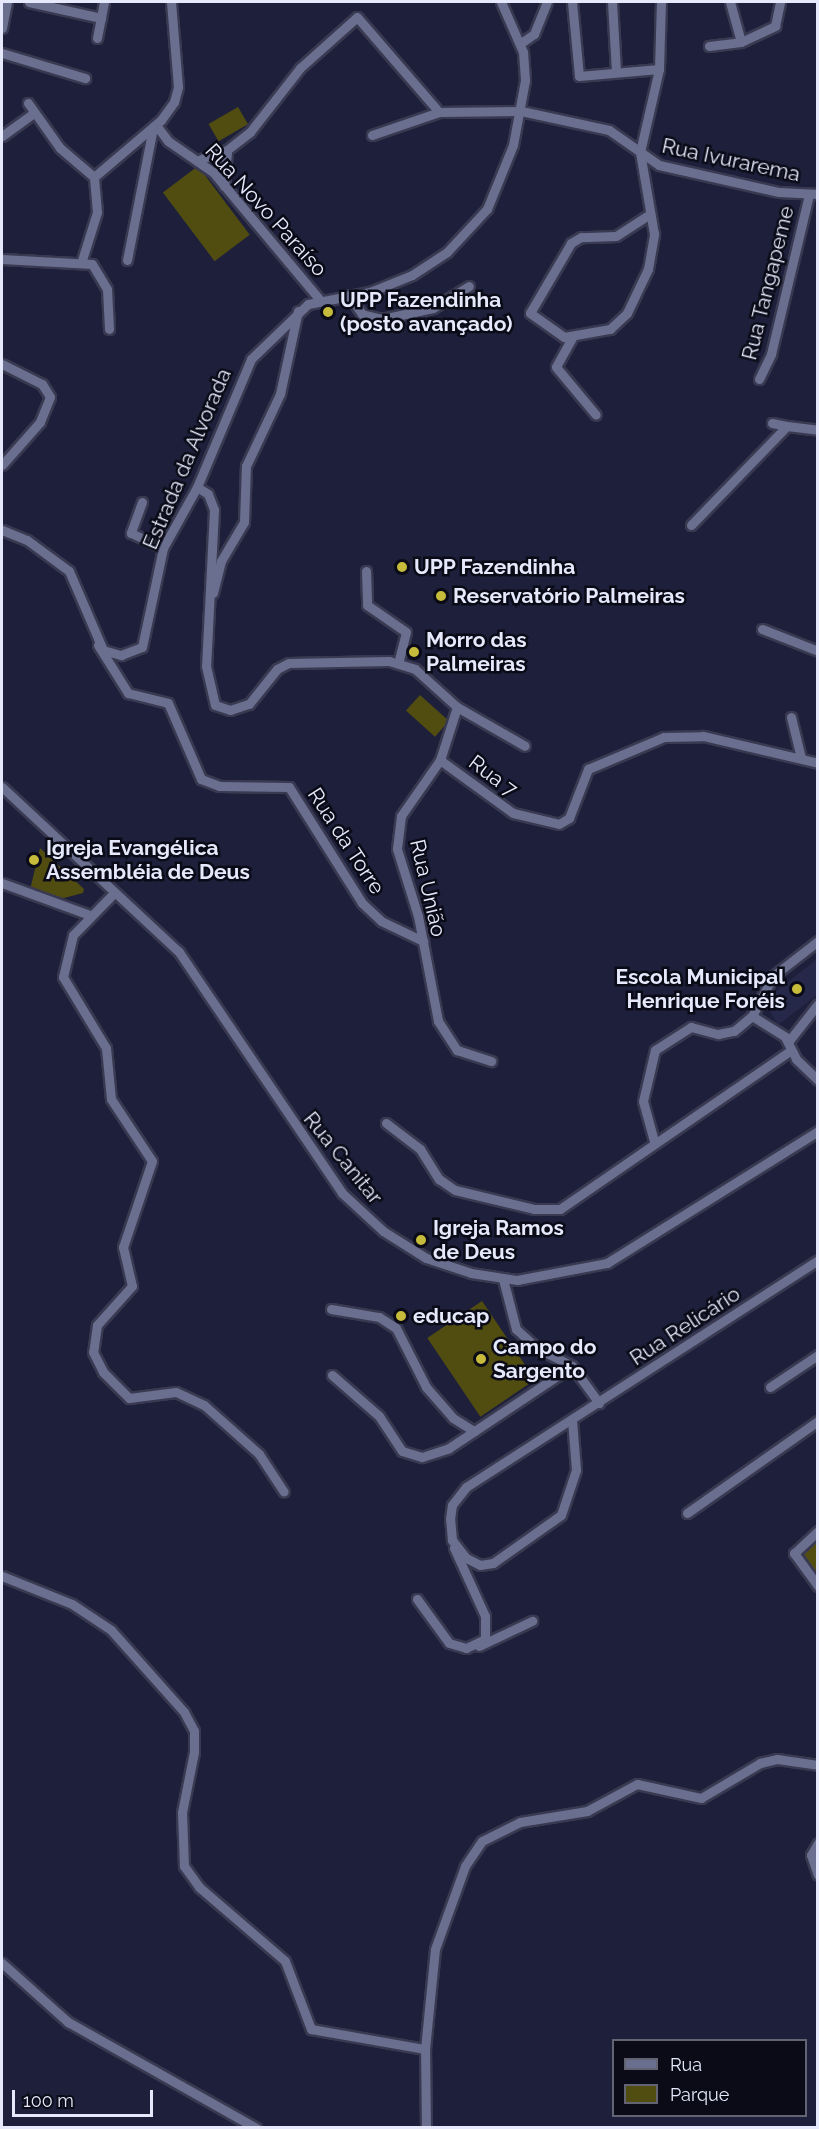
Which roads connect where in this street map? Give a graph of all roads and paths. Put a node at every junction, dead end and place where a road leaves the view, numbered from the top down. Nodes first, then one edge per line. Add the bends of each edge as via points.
1 (7, 2) edge
2 (33, 2) edge
3 (104, 2) edge
4 (171, 2) edge
5 (501, 2) edge
6 (547, 2) edge
7 (572, 2) edge
8 (612, 2) edge
9 (661, 2) edge
10 (730, 2) edge
11 (780, 2) edge
12 (101, 18) junction
13 (2, 28) edge
14 (97, 38) dead end
15 (741, 42) junction
16 (521, 43) junction
17 (709, 46) dead end
18 (2, 53) edge
19 (659, 69) junction
20 (616, 72) junction
21 (85, 78) dead end
22 (27, 103) dead end
23 (521, 111) junction
24 (439, 112) junction
25 (34, 113) junction
26 (154, 126) junction
27 (372, 135) dead end
28 (2, 136) edge
29 (227, 150) junction
30 (640, 152) junction
31 (201, 159) junction
32 (94, 177) junction
33 (224, 186) junction
34 (813, 194) edge
35 (650, 214) junction
36 (2, 259) edge
37 (82, 260) junction
38 (127, 260) dead end
39 (469, 286) dead end
40 (349, 295) junction
41 (320, 300) junction
42 (298, 311) junction
43 (109, 329) dead end
44 (573, 336) junction
45 (2, 364) edge
46 (759, 380) dead end
47 (597, 415) dead end
48 (772, 423) dead end
49 (787, 426) junction
50 (818, 430) edge
51 (2, 465) edge
52 (196, 487) junction
53 (142, 502) dead end
54 (691, 525) dead end
55 (2, 530) edge
56 (163, 548) junction
57 (366, 571) dead end
58 (207, 618) junction
59 (762, 629) dead end
60 (98, 644) junction
61 (818, 651) edge
62 (399, 661) junction
63 (458, 707) junction
64 (791, 717) dead end
65 (525, 746) dead end
66 (801, 758) junction
67 (440, 760) junction
68 (818, 763) edge
69 (2, 787) edge
70 (2, 883) edge
71 (113, 894) junction
72 (90, 915) junction
73 (423, 941) junction
74 (818, 941) edge
75 (818, 1004) edge
76 (752, 1016) junction
77 (790, 1046) junction
78 (491, 1060) dead end
79 (818, 1080) edge
80 (386, 1123) dead end
81 (818, 1131) edge
82 (654, 1141) junction
83 (818, 1260) edge
84 (503, 1279) junction
85 (332, 1309) dead end
86 (818, 1355) edge
87 (572, 1366) junction
88 (332, 1375) dead end
89 (770, 1387) dead end
90 (599, 1403) junction
91 (572, 1420) junction
92 (818, 1421) edge
93 (474, 1431) junction
94 (284, 1492) dead end
95 (687, 1513) dead end
96 (818, 1531) edge
97 (452, 1540) junction
98 (2, 1576) edge
99 (818, 1586) edge
100 (417, 1599) dead end
101 (532, 1621) dead end
102 (476, 1646) junction
103 (818, 1765) edge
104 (818, 1843) edge
105 (818, 1875) edge
106 (2, 1963) edge
107 (425, 2049) junction
108 (256, 2127) edge
109 (426, 2127) edge

1 - 13 street
2 - 12 street
3 - 12 street
4 - 26 street via 178,87
5 - 16 street
6 - 16 street via 534,34
7 - 20 street via 579,76
8 - 20 street
9 - 19 street
10 - 15 street
11 - 15 street via 775,26
12 - 14 street
15 - 17 street
16 - 23 street
18 - 21 street
19 - 20 street
19 - 30 street
22 - 25 street
23 - 24 street, Rua Ivurarema
23 - 30 street, Rua Ivurarema via 592,124
23 - 40 street via 502,181 468,231 412,275
24 - 27 street, Rua Ivurarema
24 - 29 street via 357,17 326,41 250,132
25 - 28 street
25 - 32 street via 64,153
26 - 31 street, Rua Novo Paraíso via 168,141
26 - 32 street
26 - 38 street
29 - 31 street
29 - 33 street
30 - 34 street, Rua Ivurarema via 659,165
30 - 35 street
31 - 33 street, Rua Novo Paraíso
32 - 37 street via 97,212
33 - 41 street, Rua Novo Paraíso
34 - 46 street, Rua Tangapeme via 771,354
35 - 44 street via 652,258 627,313 616,326
35 - 44 street via 616,237 581,237 571,243 528,311 555,334
36 - 37 street
37 - 43 street via 103,278
39 - 40 street via 433,308 382,320 362,314
40 - 41 street
41 - 42 street
42 - 52 street, Estrada da Alvorada via 246,367
42 - 58 street via 280,394 246,466 244,522 221,561
44 - 47 street via 556,367
45 - 51 street via 42,384 50,397 40,422
48 - 49 street
49 - 50 street
49 - 54 street
52 - 56 street, Estrada da Alvorada
52 - 58 street via 208,494 214,510
53 - 56 street via 131,533
55 - 60 street via 27,540 69,572 83,594
56 - 60 street, Estrada da Alvorada via 144,644 121,655
57 - 62 street via 367,605 406,632
58 - 62 street via 208,689 212,702 224,710 254,701 273,673 289,663
59 - 61 street
60 - 73 street, Rua da Torre via 101,658 128,693 168,703 201,779 219,786 289,787 362,903 381,921
62 - 63 street
63 - 65 street
63 - 67 street, Rua União
64 - 66 street
66 - 67 street, Rua 7 via 689,735 651,741 594,765 580,782 569,818 559,825 513,813
66 - 68 street
67 - 73 street, Rua União via 407,804 397,833
69 - 71 street, Rua Canitar
70 - 72 street
71 - 72 street
71 - 84 street, Rua Canitar via 178,952 206,986 254,1070 357,1208 426,1258
72 - 94 street via 66,952 65,984 106,1048 111,1099 152,1161 123,1247 132,1286 97,1325 93,1352 103,1372 129,1398 176,1392 204,1405 259,1454
73 - 78 street, Rua União via 442,1029 457,1050
74 - 76 street via 765,984
75 - 77 street
76 - 77 street
76 - 82 street via 726,1034 682,1030 655,1050 643,1101
77 - 79 street
77 - 82 street
80 - 82 street via 426,1155 449,1188 546,1211 574,1201
81 - 84 street, Rua Canitar via 607,1263 556,1276
83 - 90 street, Rua Relicário
84 - 87 street via 516,1329 537,1348
85 - 93 street via 379,1317 396,1328 426,1388 453,1418
86 - 89 street
87 - 90 street
87 - 93 street
88 - 93 street via 378,1416 406,1454 434,1455
90 - 91 street, Rua Relicário
91 - 97 street, Rua Relicário via 458,1495 450,1511
91 - 97 street via 576,1470 563,1510 552,1526 487,1564 466,1558
92 - 95 street
96 - 99 street via 797,1545 796,1559
97 - 102 street via 485,1616 487,1634
98 - 107 street via 72,1605 111,1630 184,1712 194,1731 194,1752 182,1812 184,1866 200,1887 285,1961 311,2029
100 - 102 street via 448,1643
101 - 102 street
103 - 107 street via 777,1759 760,1762 700,1798 638,1784 587,1811 520,1822 482,1841 465,1866 435,1949
104 - 105 street via 811,1855
106 - 108 street via 68,2022
107 - 109 street

